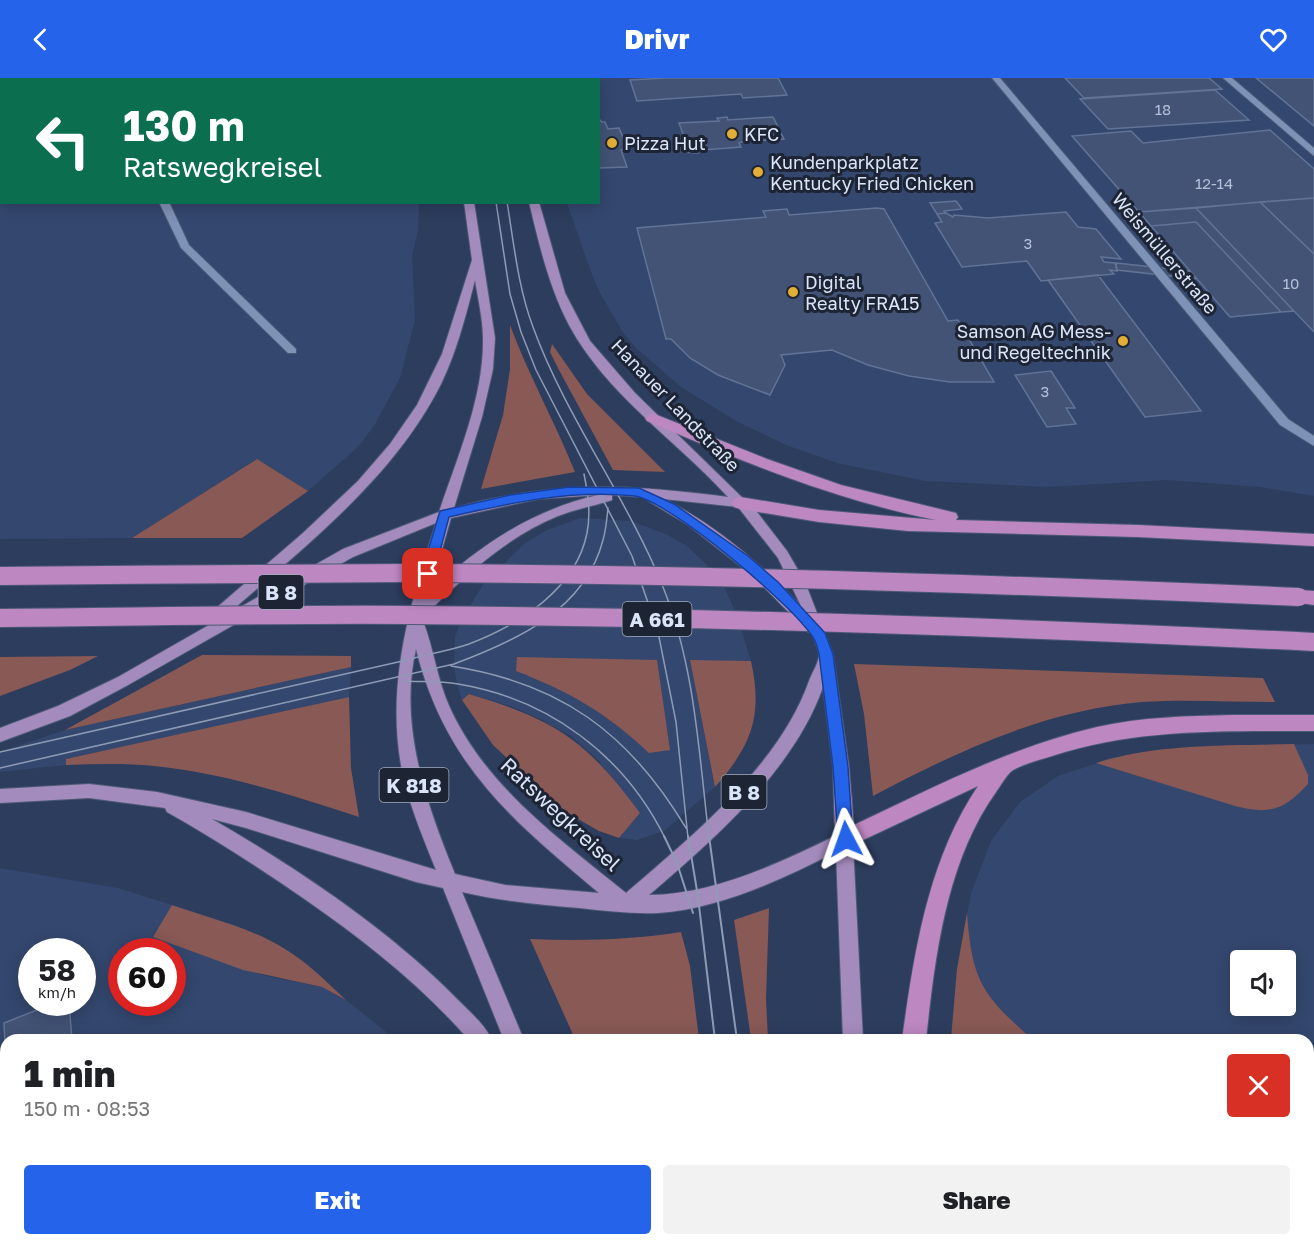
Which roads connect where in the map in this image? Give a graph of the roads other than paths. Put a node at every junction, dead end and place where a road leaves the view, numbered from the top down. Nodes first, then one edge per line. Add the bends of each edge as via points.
1 (996, 78) edge
2 (1227, 78) edge
3 (1314, 153) edge
4 (165, 204) edge
5 (469, 204) edge
6 (534, 204) edge
7 (476, 258) junction
8 (292, 351) dead end
9 (652, 418) junction
10 (1314, 442) edge
11 (639, 492) junction
12 (740, 503) junction
13 (444, 514) junction
14 (1138, 531) junction
15 (1314, 540) edge
16 (0, 576) edge
17 (1306, 598) edge
18 (418, 616) junction
19 (0, 618) edge
20 (821, 637) junction
21 (1314, 642) edge
22 (826, 654) junction
23 (123, 681) junction
24 (1314, 723) edge
25 (0, 735) edge
26 (1004, 765) junction
27 (0, 796) edge
28 (157, 799) junction
29 (846, 839) junction
30 (448, 881) junction
31 (626, 904) junction
32 (477, 1034) edge
33 (512, 1034) edge
34 (853, 1034) edge
35 (915, 1034) edge

1 - 10 street, Weismüllerstraße via 1284,422
2 - 3 street
4 - 8 street via 185,246
5 - 7 main road
6 - 9 main road, Hanauer Landstraße via 567,311 610,373
7 - 13 main road via 489,338 487,369 476,417
7 - 23 main road via 451,345 436,381 404,437 377,470 214,618
9 - 12 main road, Hanauer Landstraße
9 - 14 highway via 780,471 908,508 949,517
11 - 12 main road
11 - 13 main road via 569,491
11 - 18 main road via 567,507 532,522 464,567
11 - 20 main road via 669,507 744,560
12 - 14 highway via 886,523
12 - 20 main road via 790,567
13 - 18 main road, K 818
13 - 23 main road, B 8 via 348,553
14 - 15 highway
16 - 17 highway, A 661, bridge via 405,573 714,578 1136,589
18 - 30 main road, K 818 via 405,675 406,739 414,786
18 - 31 main road, Ratswegkreisel via 441,706 476,764 515,808
19 - 21 highway, A 661, bridge via 409,615 760,621
20 - 22 main road
22 - 29 main road
22 - 31 main road, B 8 via 810,700 789,738 694,843
23 - 25 main road, B 8 via 64,711
24 - 26 highway via 1235,723 1100,735
26 - 29 highway
26 - 35 highway via 979,800 958,843 937,907
27 - 28 main road, Ratswegkreisel via 90,791
28 - 30 main road, Ratswegkreisel via 246,820
28 - 32 main road via 260,858 380,941
29 - 31 main road, Ratswegkreisel via 772,875 711,894 660,904
29 - 34 main road
30 - 31 main road, Ratswegkreisel via 505,893
30 - 33 main road, K 818

